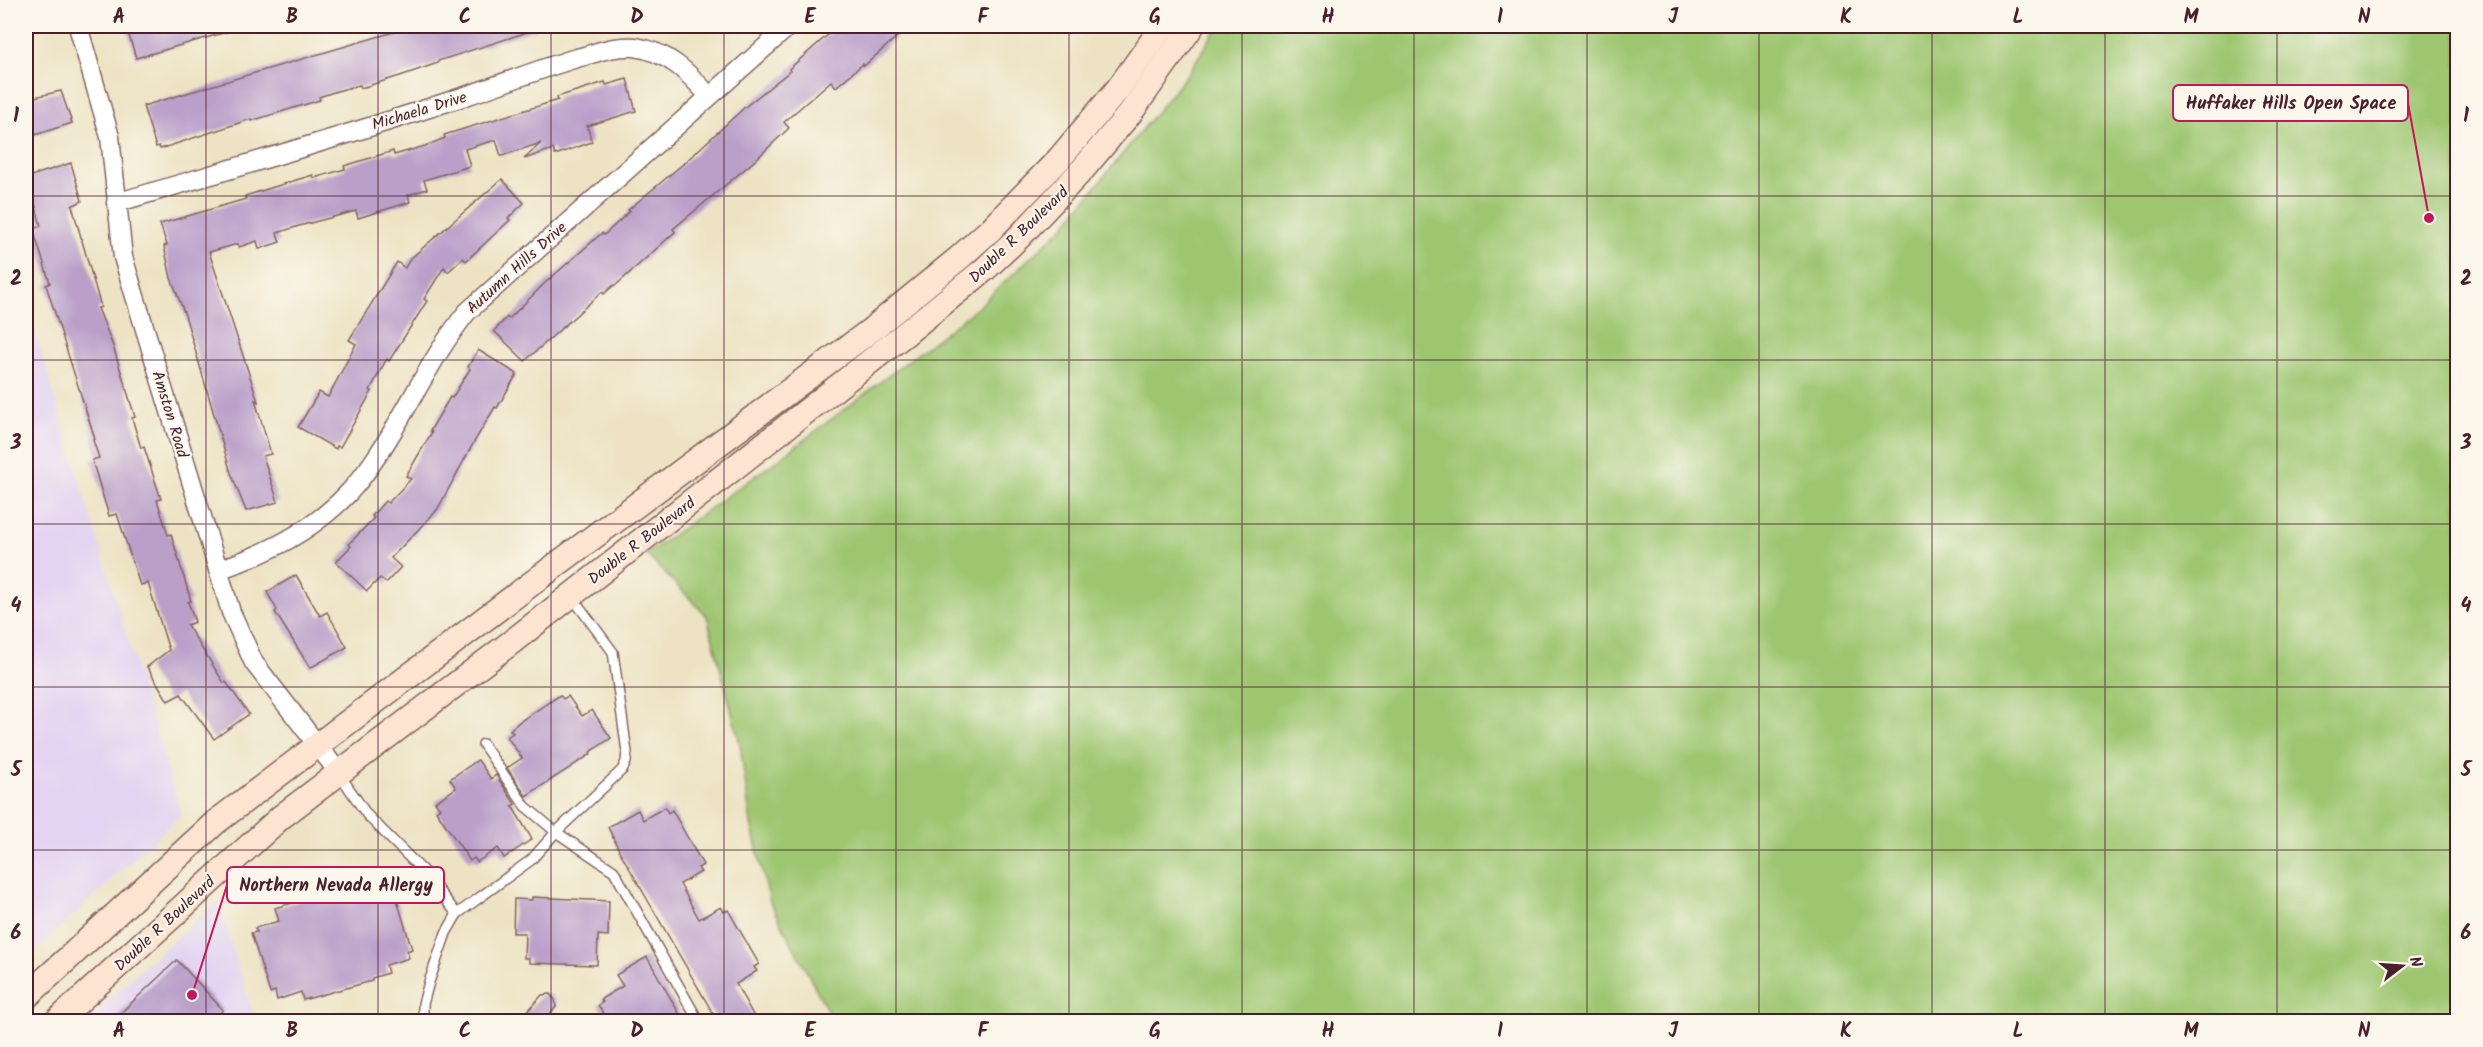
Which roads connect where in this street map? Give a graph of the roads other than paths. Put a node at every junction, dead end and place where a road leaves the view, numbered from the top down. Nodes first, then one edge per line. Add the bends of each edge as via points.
1 (78, 26) edge
2 (789, 26) edge
3 (1163, 26) edge
4 (1192, 26) edge
5 (709, 96) junction
6 (116, 203) junction
7 (218, 570) junction
8 (571, 596) junction
9 (483, 744) dead end
10 (317, 746) junction
11 (339, 773) junction
12 (556, 832) junction
13 (457, 914) junction
14 (26, 997) edge
15 (56, 1022) edge
16 (423, 1022) edge
17 (699, 1022) edge

1 - 6 street, Amston Road via 110,137
2 - 5 street, Autumn Hills Drive
3 - 10 main road, Double R Boulevard via 1072,144 959,258 814,373
4 - 8 main road, Double R Boulevard via 1106,142 985,269
5 - 6 street, Michaela Drive via 672,60 633,47 613,48
5 - 7 street, Autumn Hills Drive via 466,312 445,339 380,450 337,505 281,544
6 - 7 street, Amston Road via 123,257
7 - 10 street, Amston Road via 254,663
8 - 11 main road, Double R Boulevard
8 - 12 lane via 613,652 627,752 622,770
9 - 12 lane via 525,806
10 - 11 street, Amston Road
10 - 14 main road, Double R Boulevard via 216,822
11 - 13 lane via 372,822 423,871
11 - 15 main road, Double R Boulevard via 257,837
12 - 13 lane via 531,860
12 - 17 lane via 614,872
13 - 16 lane via 429,982

